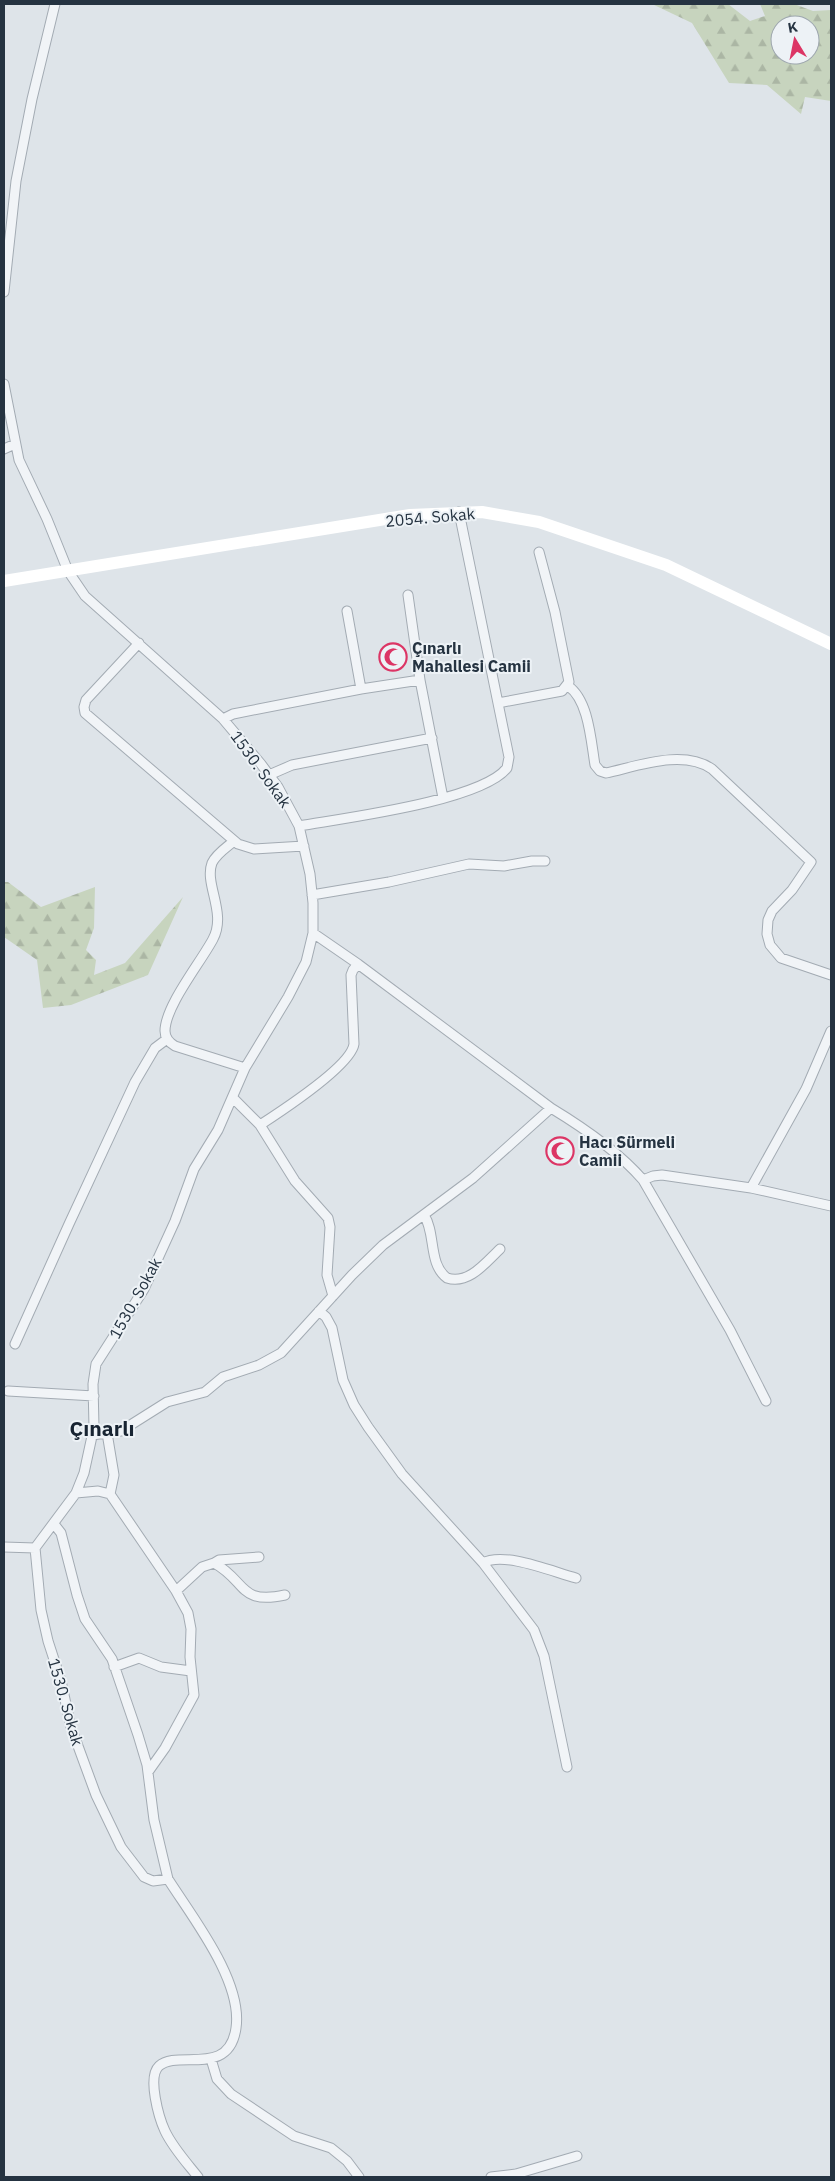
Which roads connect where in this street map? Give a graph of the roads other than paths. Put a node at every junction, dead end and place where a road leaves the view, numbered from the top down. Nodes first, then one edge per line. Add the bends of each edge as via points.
1 (55, 4) edge
2 (4, 292) edge
3 (4, 384) edge
4 (15, 444) junction
5 (4, 449) edge
6 (459, 512) junction
7 (539, 552) dead end
8 (68, 571) junction
9 (4, 582) edge
10 (408, 595) dead end
11 (347, 611) dead end
12 (139, 643) junction
13 (831, 644) edge
14 (420, 680) junction
15 (568, 686) junction
16 (361, 689) junction
17 (498, 703) junction
18 (223, 719) junction
19 (432, 738) junction
20 (269, 775) junction
21 (443, 798) junction
22 (299, 826) junction
23 (234, 841) junction
24 (304, 846) junction
25 (545, 861) dead end
26 (312, 895) junction
27 (312, 933) junction
28 (358, 964) junction
29 (831, 975) edge
30 (831, 1031) edge
31 (168, 1039) junction
32 (245, 1068) junction
33 (233, 1098) junction
34 (551, 1108) junction
35 (260, 1125) junction
36 (642, 1180) junction
37 (752, 1188) junction
38 (831, 1206) edge
39 (424, 1215) junction
40 (500, 1248) dead end
41 (333, 1296) junction
42 (319, 1311) junction
43 (16, 1344) dead end
44 (8, 1391) dead end
45 (94, 1396) junction
46 (766, 1401) dead end
47 (107, 1433) junction
48 (92, 1435) junction
49 (76, 1493) junction
50 (110, 1494) junction
51 (54, 1524) junction
52 (4, 1547) edge
53 (35, 1548) junction
54 (259, 1557) dead end
55 (214, 1563) junction
56 (483, 1563) junction
57 (576, 1578) dead end
58 (176, 1591) junction
59 (285, 1595) dead end
60 (114, 1667) junction
61 (191, 1671) junction
62 (567, 1768) dead end
63 (148, 1772) junction
64 (168, 1879) junction
65 (211, 2059) junction
66 (577, 2156) dead end
67 (198, 2177) edge
68 (359, 2177) edge
69 (491, 2177) edge

1 - 2 street via 16,181
3 - 4 street, 1530. Sokak
4 - 5 street
4 - 8 street, 1530. Sokak
6 - 8 main road, 2054. Sokak via 410,516
6 - 13 main road, 2054. Sokak via 482,512 539,522 666,565
6 - 17 street
7 - 15 street via 570,679
8 - 9 main road, 2054. Sokak
8 - 12 street, 1530. Sokak via 85,596
10 - 14 street
11 - 16 street
12 - 18 street, 1530. Sokak
12 - 23 street via 86,700 85,713
14 - 16 street
14 - 19 street
15 - 17 street via 558,692
15 - 29 street via 583,704 595,765 600,771 606,773 680,758 700,762 712,769 811,862 772,911 767,934 770,945 781,958
16 - 18 street via 233,714
17 - 21 street via 509,757 507,768 476,789
18 - 20 street, 1530. Sokak
19 - 20 street via 292,765
19 - 21 street
20 - 22 street, 1530. Sokak
21 - 22 street
22 - 24 street, 1530. Sokak
23 - 24 street via 254,850
23 - 31 street via 212,862 218,917 216,931 168,1018 165,1031
24 - 26 street, 1530. Sokak
25 - 26 street via 504,866 469,864
26 - 27 street, 1530. Sokak
27 - 28 street
27 - 32 street, 1530. Sokak via 306,962
28 - 34 street
28 - 35 street via 352,975 353,1051 304,1095
30 - 37 street via 806,1089
31 - 32 street via 175,1046
31 - 43 street via 155,1048 136,1082
32 - 33 street, 1530. Sokak
33 - 35 street
33 - 45 street, 1530. Sokak via 194,1169 175,1221 144,1288 96,1364
34 - 36 street via 611,1150
34 - 39 street via 473,1178
35 - 41 street via 295,1181 328,1218 327,1275
36 - 37 street via 662,1175
36 - 46 street via 730,1330
37 - 38 street
39 - 40 street via 431,1229 437,1266 447,1278 464,1278
39 - 41 street via 383,1245
41 - 42 street
42 - 47 street via 281,1353 259,1365 223,1377 205,1392 167,1402 121,1431
42 - 56 street via 332,1328 343,1380 368,1427 402,1474
44 - 45 street
45 - 48 street, 1530. Sokak
47 - 48 street
47 - 50 street via 114,1474
48 - 49 street, 1530. Sokak
49 - 50 street via 98,1491
49 - 51 street, 1530. Sokak
50 - 58 street
51 - 53 street, 1530. Sokak
51 - 60 street via 61,1533 86,1619 106,1648
52 - 53 street
53 - 64 street, 1530. Sokak via 41,1610 48,1641 61,1680 71,1728 96,1795 121,1847 144,1877 153,1881
54 - 55 street
55 - 58 street via 202,1567
55 - 59 street via 258,1598
56 - 57 street via 498,1559 523,1563
56 - 62 street via 538,1638
58 - 61 street via 188,1613
60 - 61 street via 139,1658 161,1667
60 - 63 street
61 - 63 street via 194,1695
63 - 64 street via 154,1820
64 - 65 street via 222,1964 236,2008 233,2040 227,2049
65 - 67 street via 167,2062 160,2065 154,2078 164,2130
65 - 68 street via 217,2079 231,2094 294,2136 332,2148
66 - 69 street via 516,2174

